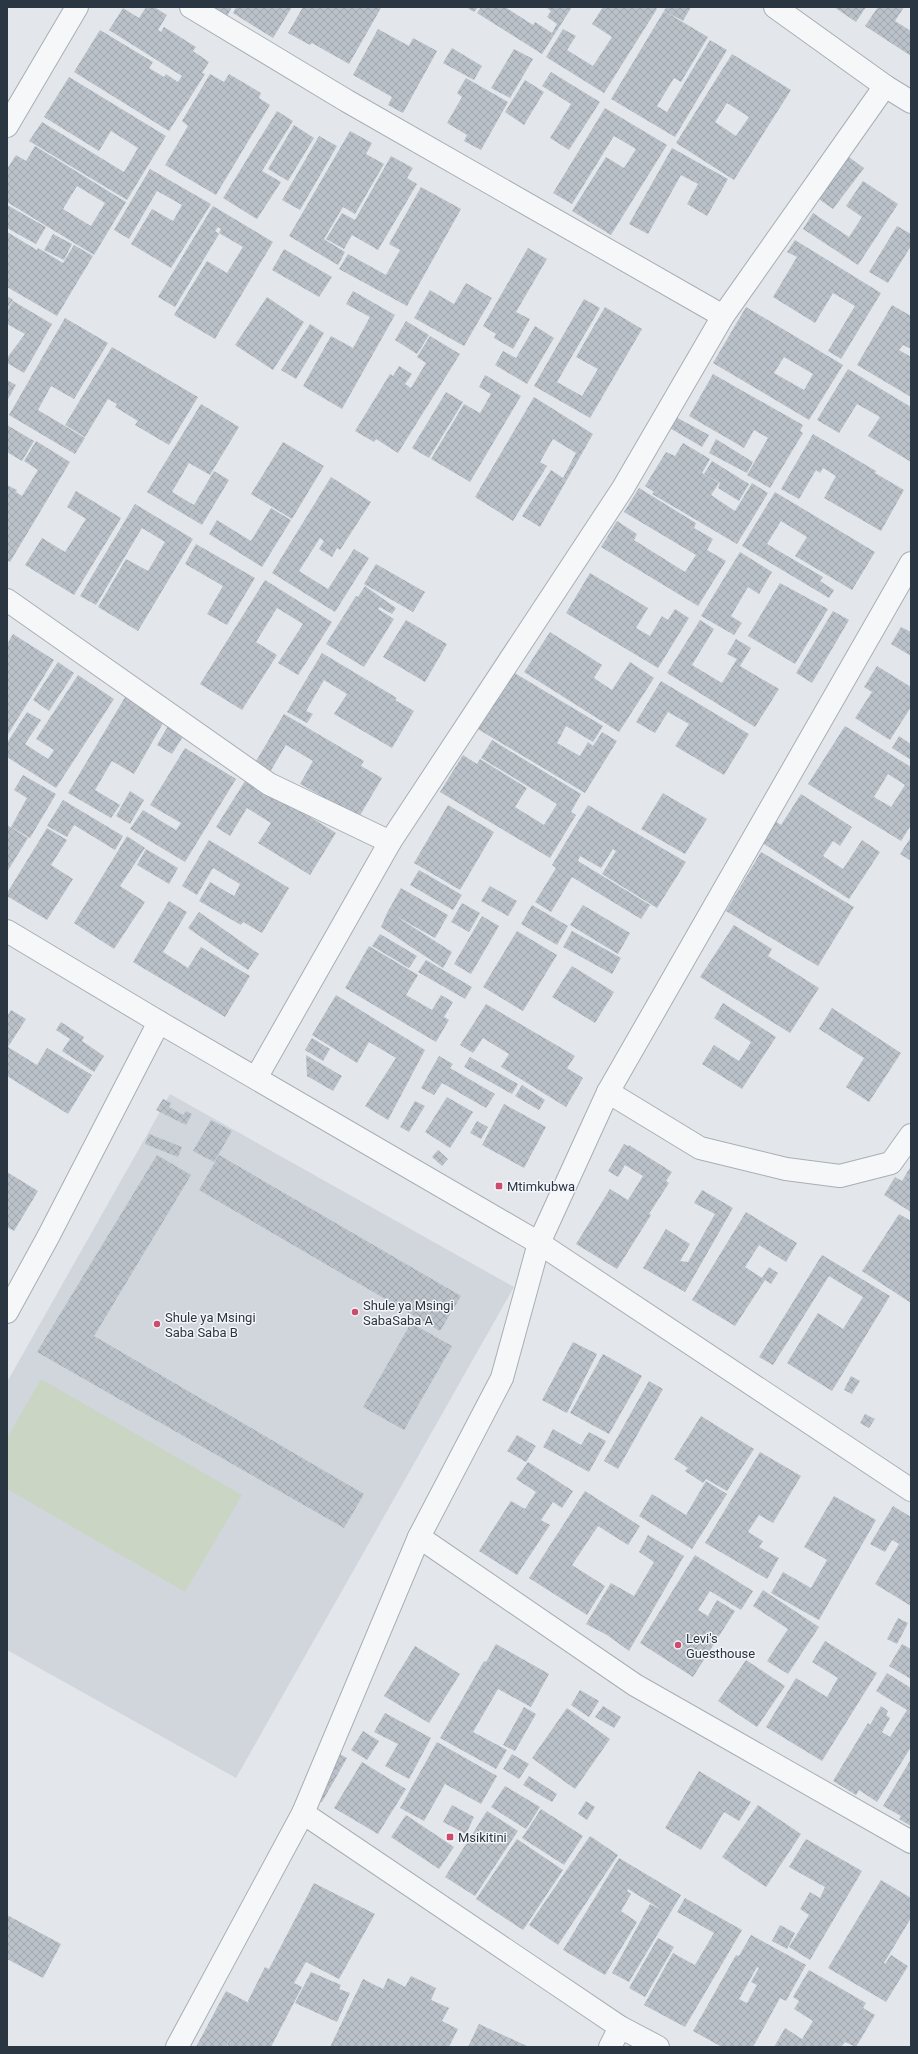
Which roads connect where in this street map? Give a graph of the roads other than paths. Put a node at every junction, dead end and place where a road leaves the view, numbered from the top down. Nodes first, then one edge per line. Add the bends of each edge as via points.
1 (77, 7) edge
2 (192, 7) edge
3 (775, 7) edge
4 (885, 86) junction
5 (911, 102) edge
6 (7, 126) edge
7 (723, 316) junction
8 (911, 563) edge
9 (7, 600) edge
10 (390, 842) junction
11 (7, 931) edge
12 (159, 1022) junction
13 (256, 1078) junction
14 (608, 1092) junction
15 (911, 1135) edge
16 (538, 1243) junction
17 (7, 1312) edge
18 (911, 1490) edge
19 (419, 1537) junction
20 (303, 1813) junction
21 (911, 1842) edge
22 (620, 2027) junction
23 (177, 2047) edge
24 (610, 2047) edge
25 (658, 2047) edge

1 - 6 street
2 - 7 street via 347,101
3 - 4 street
4 - 5 street
4 - 7 street
7 - 10 street via 623,488
8 - 14 street
9 - 10 street via 269,784
10 - 13 street
11 - 12 street
12 - 13 street
12 - 17 street
13 - 16 street
14 - 15 street via 700,1148 786,1169 840,1176 891,1164
14 - 16 street
16 - 18 street
16 - 19 street via 502,1378
19 - 20 street
19 - 21 street via 635,1685
20 - 22 street
20 - 23 street
22 - 24 street
22 - 25 street

